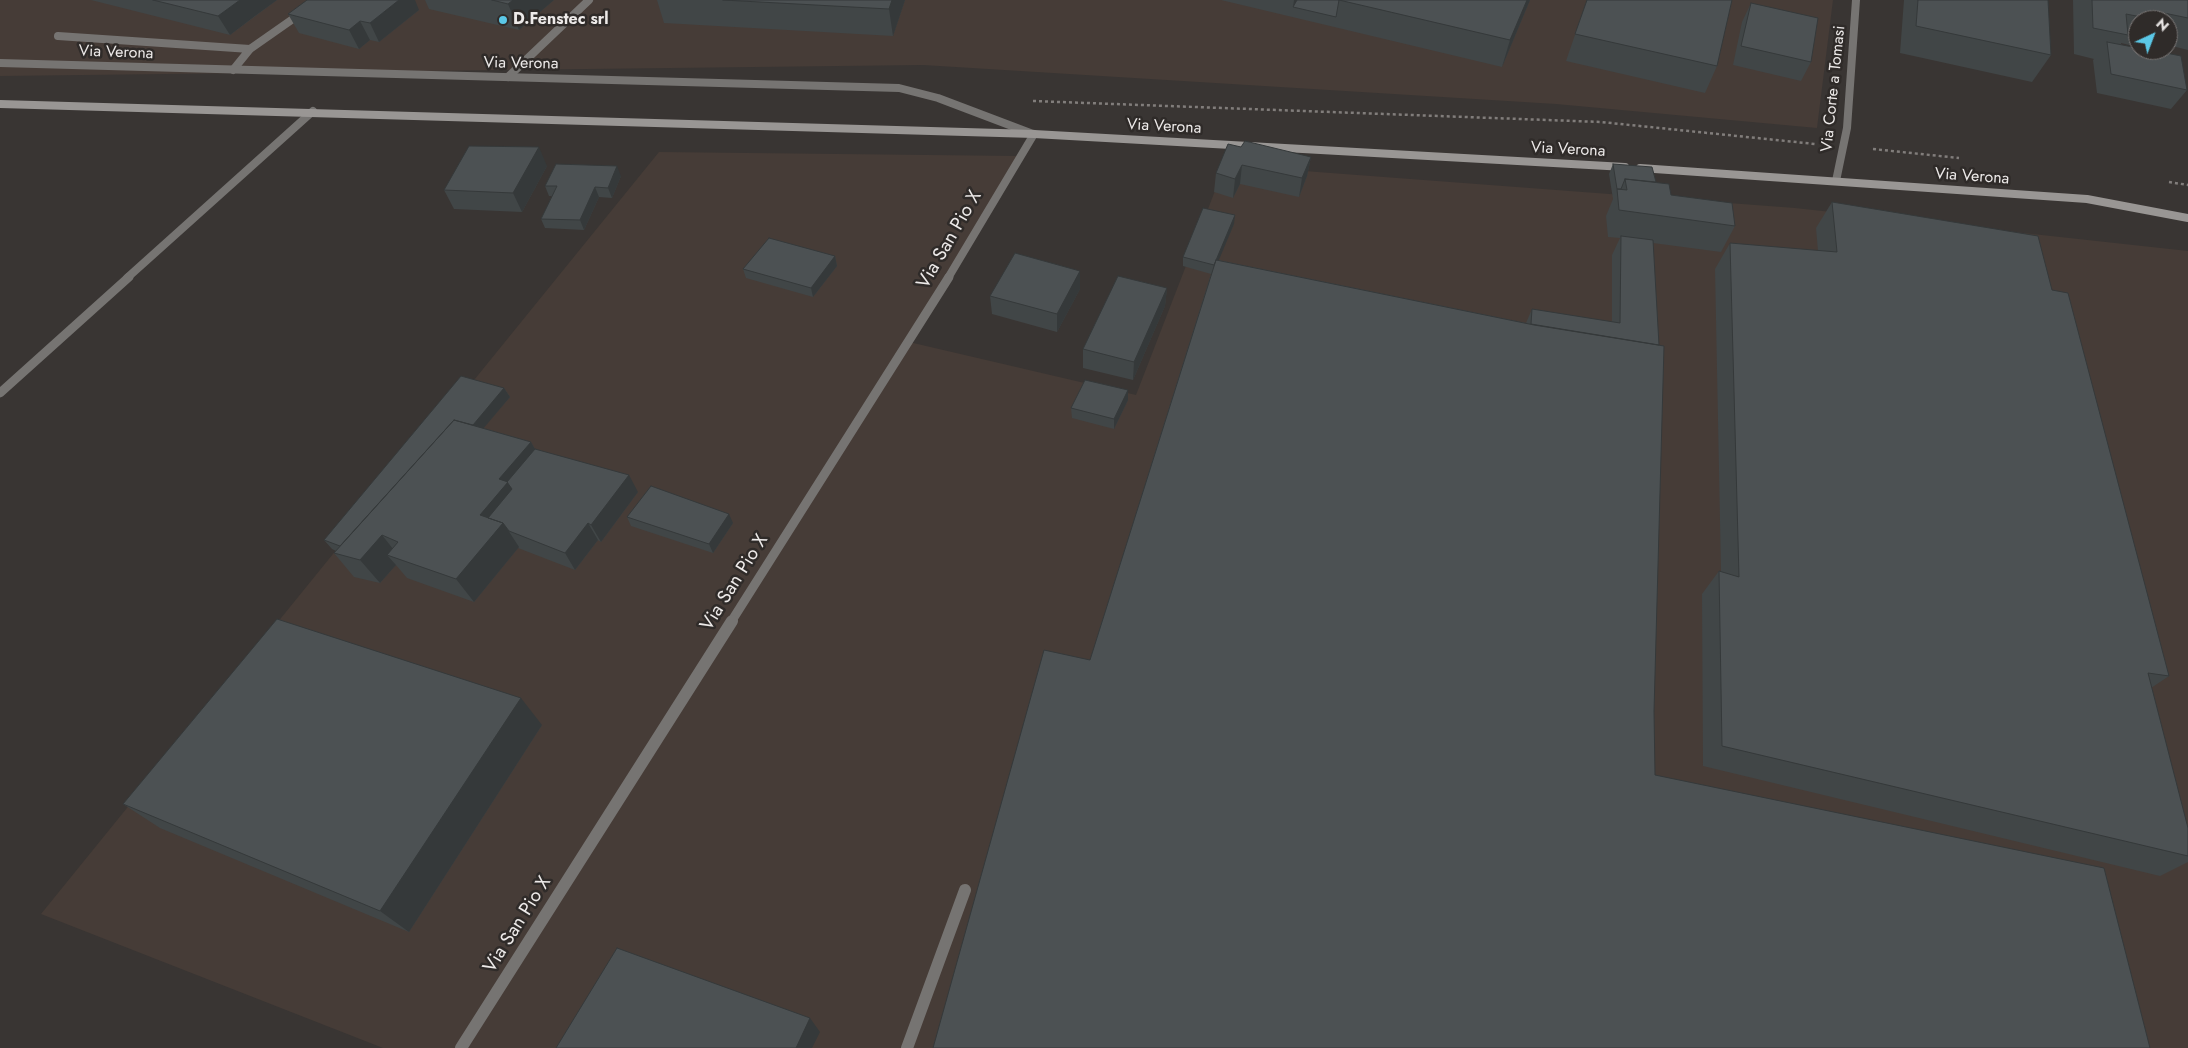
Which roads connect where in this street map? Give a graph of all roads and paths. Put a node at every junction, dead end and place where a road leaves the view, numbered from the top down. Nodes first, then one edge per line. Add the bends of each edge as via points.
1 (320, 0) edge
2 (589, 0) edge
3 (1856, 0) edge
4 (58, 36) dead end
5 (250, 49) junction
6 (0, 63) edge
7 (233, 70) junction
8 (508, 77) junction
9 (1032, 101) dead end
10 (0, 104) edge
11 (313, 111) junction
12 (1034, 134) junction
13 (1843, 146) junction
14 (1968, 159) dead end
15 (2160, 180) dead end
16 (1836, 181) junction
17 (2188, 185) edge
18 (2188, 218) edge
19 (0, 393) edge
20 (965, 890) dead end
21 (461, 1048) edge
22 (907, 1048) edge

1 - 5 street
2 - 8 street
3 - 13 street, Via Corte a Tomasi
4 - 5 street
5 - 7 street
6 - 7 street, Via Verona
7 - 8 street, Via Verona
8 - 12 street, Via Verona via 899,88 938,98
9 - 13 path via 1601,122
10 - 11 main road, Via Verona
11 - 12 main road, Via Verona
11 - 19 street
12 - 16 main road, Via Verona
12 - 21 street, Via San Pio X via 928,312
13 - 14 path
13 - 16 street, Via Corte a Tomasi
15 - 17 path
16 - 18 main road, Via Verona via 2087,199
20 - 22 street

